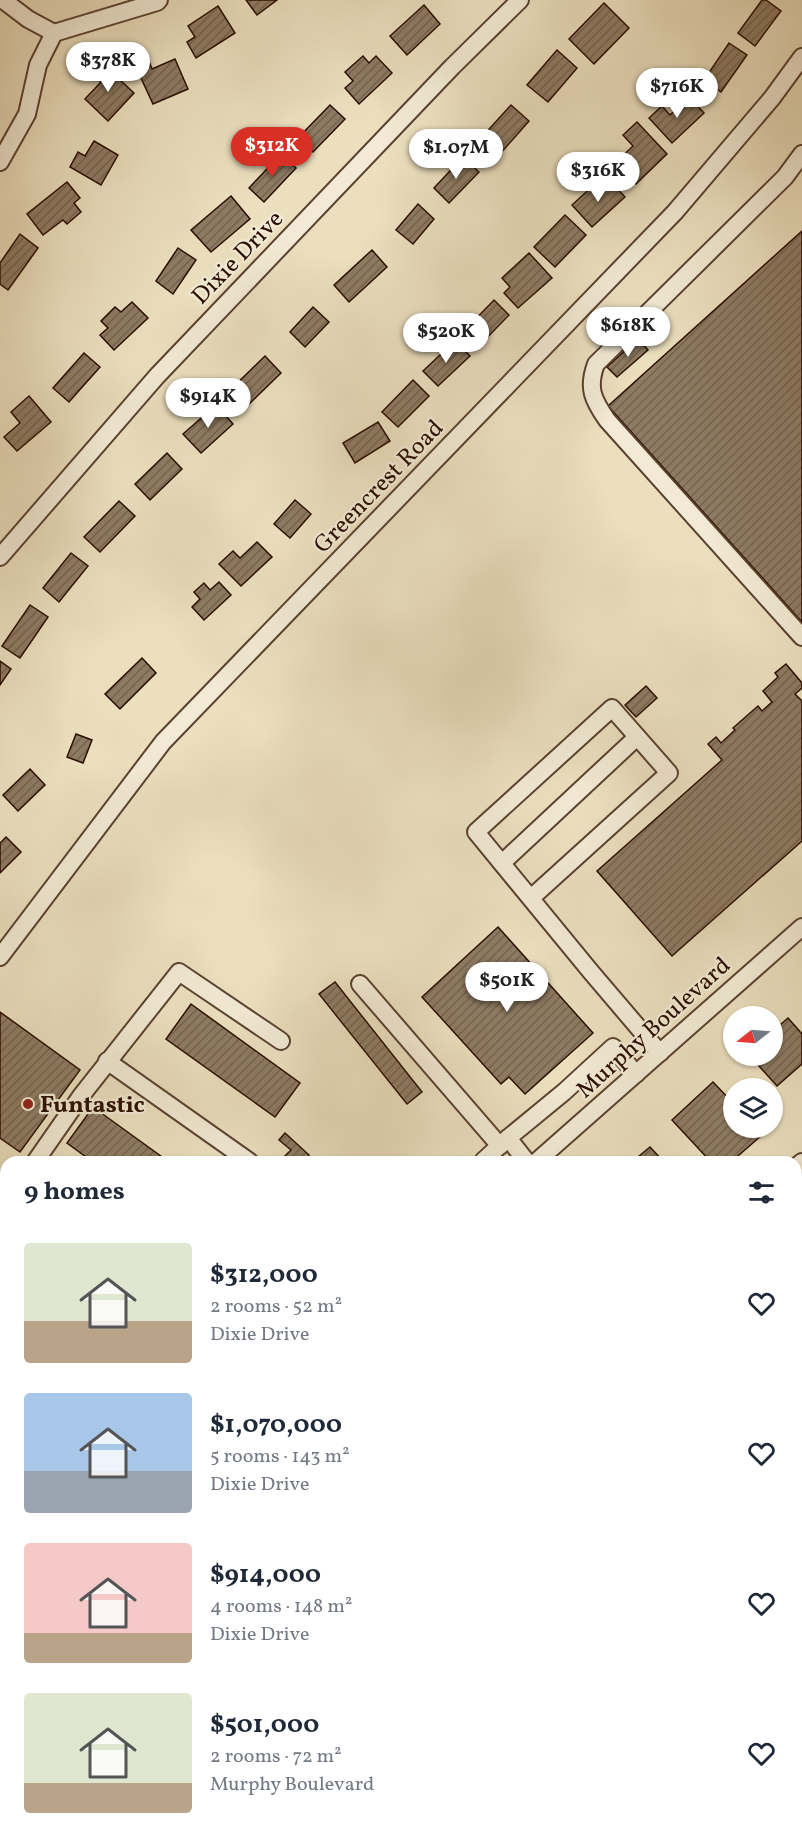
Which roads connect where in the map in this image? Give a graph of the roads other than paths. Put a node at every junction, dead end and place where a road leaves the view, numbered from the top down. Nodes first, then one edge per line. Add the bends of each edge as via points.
1 (3, 0) edge
2 (159, 0) edge
3 (520, 0) edge
4 (54, 33) junction
5 (802, 57) edge
6 (802, 154) edge
7 (0, 162) edge
8 (0, 557) edge
9 (802, 638) edge
10 (637, 737) junction
11 (502, 863) junction
12 (531, 898) junction
13 (802, 927) edge
14 (0, 957) edge
15 (360, 984) dead end
16 (281, 1041) dead end
17 (660, 1053) junction
18 (107, 1061) junction
19 (636, 1074) junction
20 (504, 1142) junction
21 (39, 1156) edge
22 (242, 1156) edge
23 (489, 1156) edge
24 (520, 1156) edge
25 (543, 1156) edge

1 - 4 street
2 - 4 street
3 - 8 street, Dixie Drive via 157,376
4 - 7 street via 38,65 27,114
5 - 14 street, Greencrest Road via 675,212 163,742
6 - 9 street via 785,177 596,364 591,389 607,420
10 - 11 street
10 - 11 street via 612,708 476,832
10 - 12 street via 669,773
11 - 12 street
12 - 17 street
13 - 17 street, Murphy Boulevard
15 - 20 street
16 - 18 street via 179,972
17 - 19 street, Murphy Boulevard
18 - 21 street
18 - 22 street
19 - 20 street via 613,1047
19 - 25 street, Murphy Boulevard
20 - 23 street
20 - 24 street

